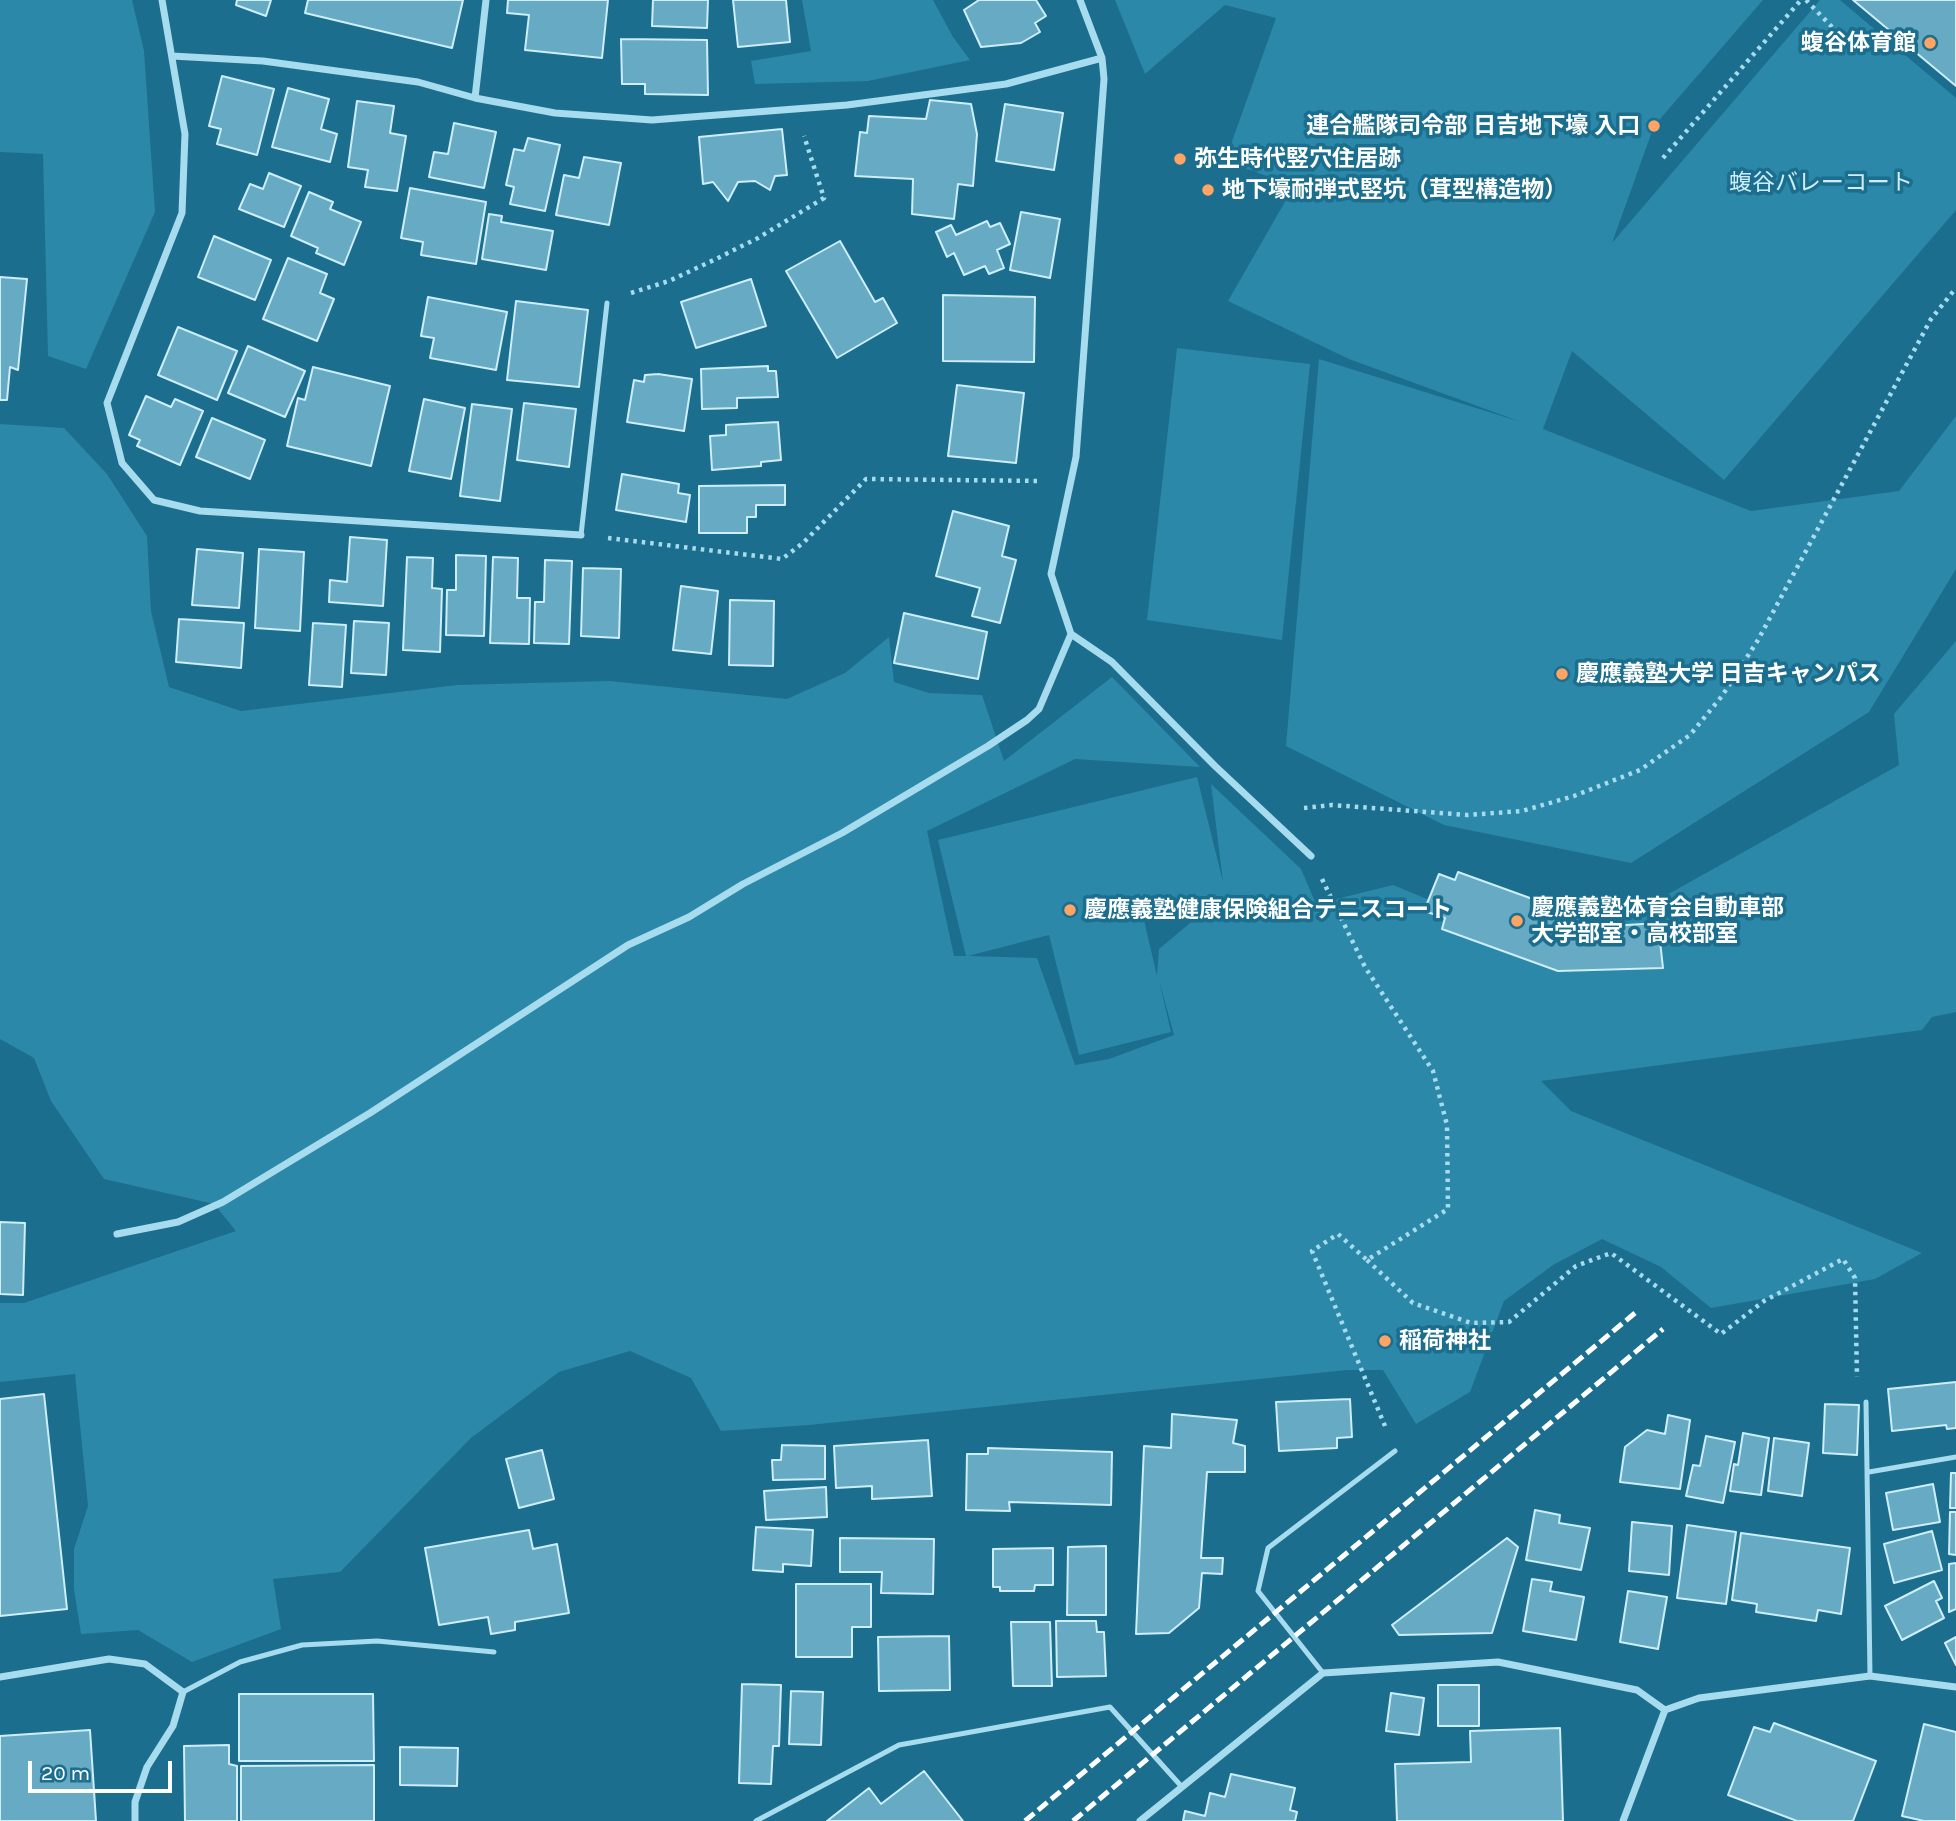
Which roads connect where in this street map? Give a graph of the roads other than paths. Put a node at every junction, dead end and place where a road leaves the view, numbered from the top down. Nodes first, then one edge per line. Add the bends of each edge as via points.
1 (162, 0) edge
2 (486, 0) edge
3 (1080, 0) edge
4 (172, 56) junction
5 (1102, 58) junction
6 (475, 98) junction
7 (607, 303) road end
8 (582, 535) joint
9 (1071, 634) junction
10 (1311, 856) road end
11 (117, 1234) dead end
12 (1866, 1402) road end
13 (1395, 1451) road end
14 (1956, 1457) edge
15 (1869, 1472) junction
16 (494, 1651) dead end
17 (1323, 1673) junction
18 (1870, 1676) junction
19 (0, 1677) edge
20 (1956, 1687) edge
21 (183, 1692) junction
22 (1665, 1710) junction
23 (1182, 1787) junction
24 (135, 1821) edge
25 (756, 1821) edge
26 (1140, 1821) edge
27 (1623, 1821) edge

1 - 4 street
2 - 6 street
3 - 5 street
4 - 6 street via 262,61 418,82
4 - 8 street via 185,134 182,214 107,403 122,463 154,500 200,511
5 - 6 street via 1006,84 652,120 555,113
5 - 9 street via 1088,314 1070,488 1051,574
7 - 8 lane
9 - 10 street via 1112,662
9 - 11 street via 1038,709 988,746 792,861 628,945 370,1113 223,1202 178,1222
12 - 15 lane
13 - 17 lane via 1268,1548 1258,1591
14 - 15 lane
15 - 18 lane
16 - 21 lane via 377,1641 302,1644 240,1662
17 - 22 street via 1498,1662 1637,1690
17 - 23 street
18 - 20 street
18 - 22 street via 1699,1698
19 - 21 street via 109,1659 145,1664
21 - 24 street via 173,1726 148,1767 135,1802
22 - 27 street
23 - 25 lane via 1110,1707 899,1745
23 - 26 street

